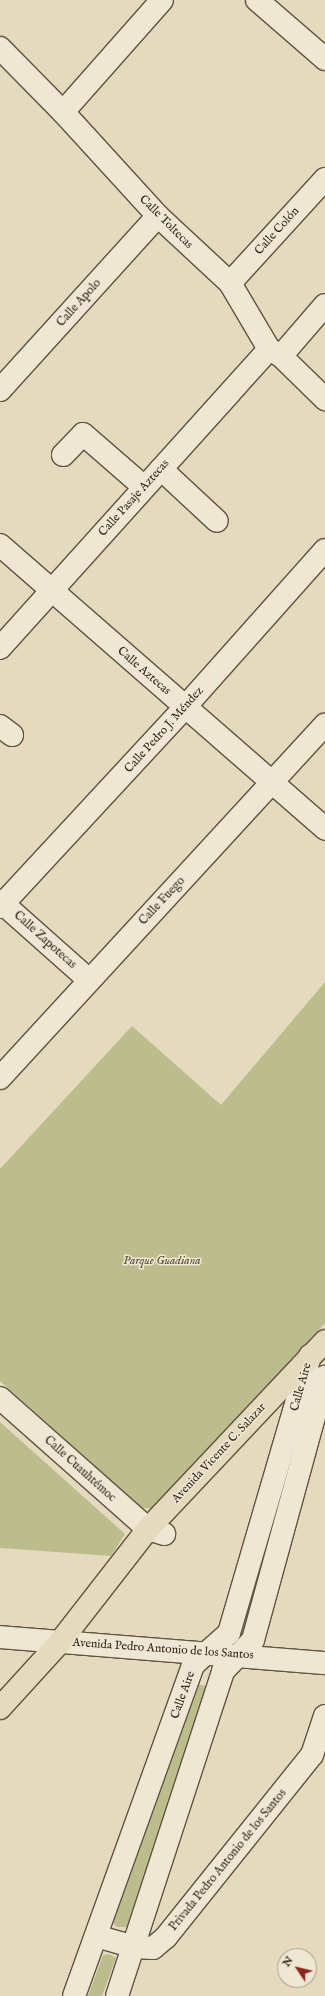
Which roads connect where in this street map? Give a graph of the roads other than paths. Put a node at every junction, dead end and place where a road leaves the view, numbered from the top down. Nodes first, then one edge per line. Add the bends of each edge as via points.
1 (162, 0) edge
2 (257, 0) edge
3 (0, 48) edge
4 (325, 59) edge
5 (63, 112) junction
6 (325, 179) edge
7 (158, 216) junction
8 (230, 284) junction
9 (325, 305) edge
10 (275, 352) junction
11 (0, 390) edge
12 (325, 399) edge
13 (63, 456) dead end
14 (161, 469) junction
15 (144, 488) junction
16 (217, 521) dead end
17 (0, 545) edge
18 (325, 550) edge
19 (51, 590) junction
20 (0, 648) edge
21 (185, 707) junction
22 (325, 725) edge
23 (272, 783) junction
24 (325, 829) edge
25 (1, 904) edge
26 (89, 980) junction
27 (0, 1078) edge
28 (321, 1350) edge
29 (325, 1377) edge
30 (301, 1387) junction
31 (0, 1398) edge
32 (156, 1531) junction
33 (0, 1637) edge
34 (60, 1642) junction
35 (207, 1653) junction
36 (240, 1654) junction
37 (325, 1663) edge
38 (0, 1708) edge
39 (325, 1716) edge
40 (96, 1936) junction
41 (134, 1947) junction
42 (74, 1996) edge
43 (116, 1996) edge

1 - 5 street
2 - 4 street
3 - 5 street, Calle Toltecas
5 - 7 street, Calle Toltecas
6 - 8 street, Calle Colón
7 - 8 street, Calle Toltecas
7 - 11 street, Calle Apolo
8 - 10 street, Calle Toltecas
9 - 10 street, Calle Pasaje Aztecas
10 - 12 street, Calle Toltecas
10 - 14 street, Calle Pasaje Aztecas
13 - 15 street via 83,434
14 - 15 street, Calle Pasaje Aztecas
14 - 16 street
15 - 19 street, Calle Pasaje Aztecas
17 - 19 street, Calle Aztecas
18 - 21 street, Calle Pedro J. Méndez
19 - 20 street, Calle Pasaje Aztecas
19 - 21 street, Calle Aztecas
21 - 23 street, Calle Aztecas
21 - 25 street, Calle Pedro J. Méndez
22 - 23 street, Calle Fuego
23 - 24 street, Calle Aztecas
23 - 26 street, Calle Fuego
25 - 26 street, Calle Zapotecas
26 - 27 street, Calle Fuego
28 - 30 main road, Avenida Vicente C. Salazar
28 - 32 main road, Avenida Vicente C. Salazar
29 - 36 street, Calle Aire via 253,1640
30 - 32 main road, Avenida Vicente C. Salazar
30 - 35 street, Calle Aire via 229,1633
31 - 32 street, Calle Cuauhtémoc
32 - 34 main road, Avenida Vicente C. Salazar via 118,1569
33 - 34 street, Avenida Pedro Antonio de los Santos
34 - 35 street, Avenida Pedro Antonio de los Santos
34 - 38 main road, Avenida Vicente C. Salazar
35 - 36 street, Avenida Pedro Antonio de los Santos
35 - 40 street, Calle Aire via 194,1666
36 - 37 street, Avenida Pedro Antonio de los Santos
36 - 41 street, Calle Aire via 223,1672
39 - 41 street, Privada Pedro Antonio de los Santos via 312,1755 166,1938 153,1948
40 - 41 street, Privada Pedro Antonio de los Santos
40 - 42 street, Calle Aire
41 - 43 street, Calle Aire

